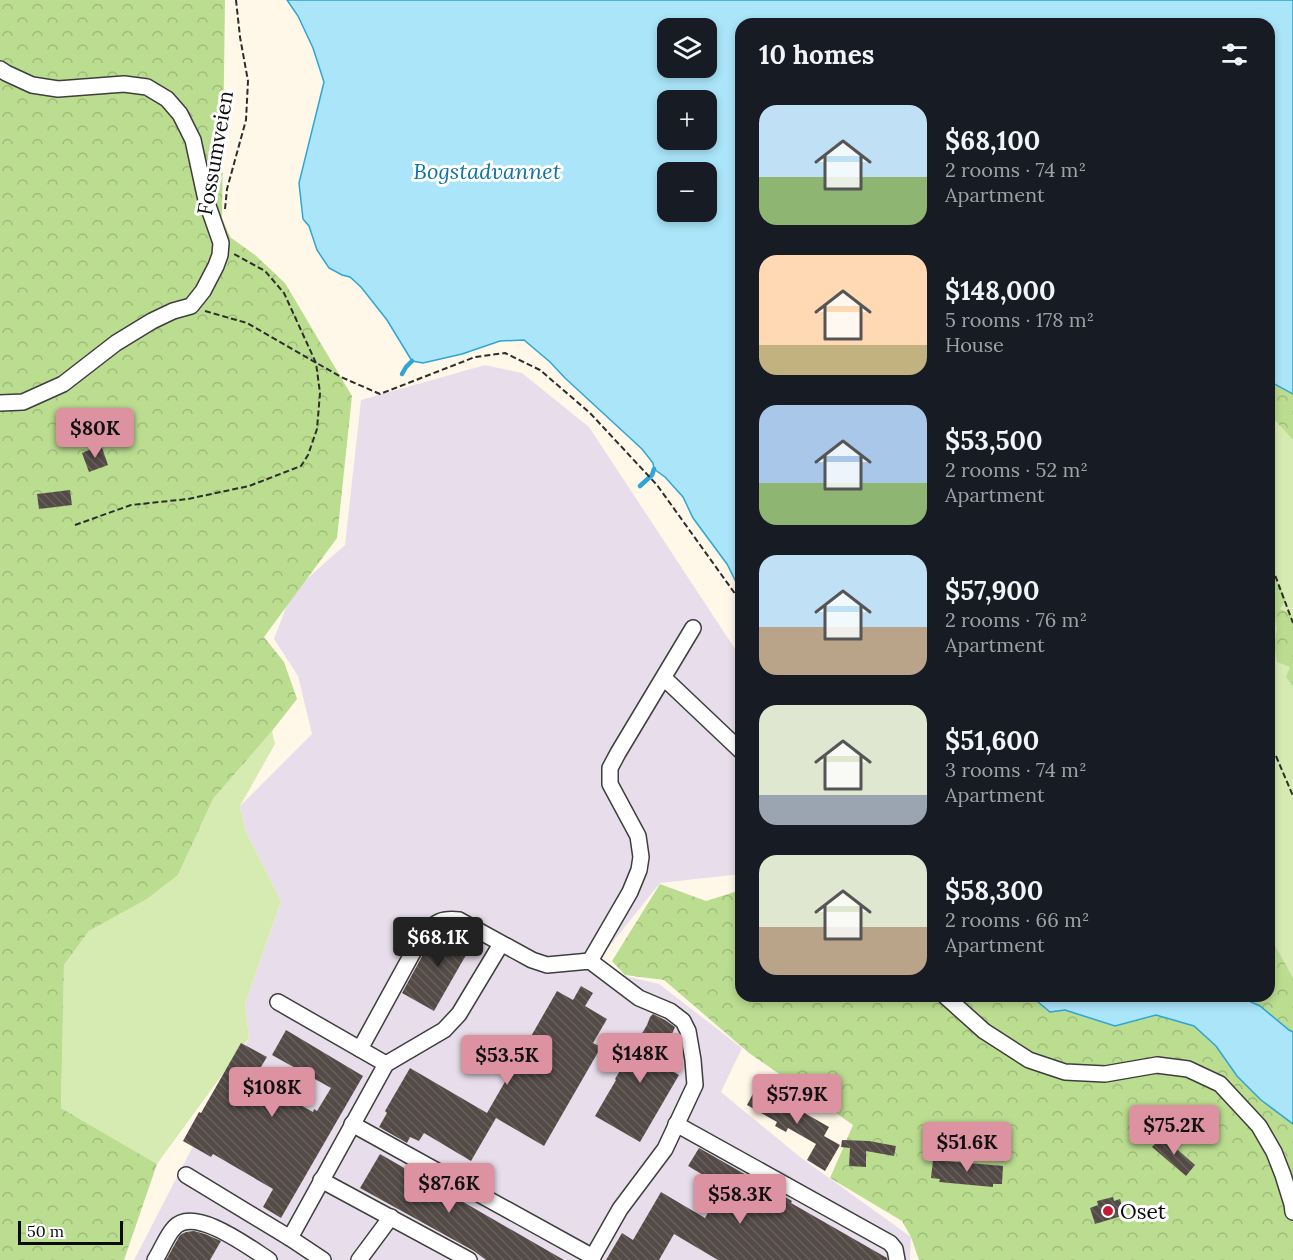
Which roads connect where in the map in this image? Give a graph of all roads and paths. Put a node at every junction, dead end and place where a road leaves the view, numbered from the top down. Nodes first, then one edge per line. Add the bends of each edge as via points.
1 (236, 0) edge
2 (0, 69) edge
3 (225, 211) dead end
4 (222, 243) junction
5 (191, 306) junction
6 (316, 363) junction
7 (0, 403) edge
8 (75, 525) dead end
9 (1275, 575) edge
10 (735, 594) edge
11 (1293, 623) edge
12 (693, 628) dead end
13 (664, 678) junction
14 (735, 745) edge
15 (1276, 756) dead end
16 (1293, 796) edge
17 (501, 944) junction
18 (590, 961) junction
19 (278, 1002) dead end
20 (952, 1002) edge
21 (360, 1049) junction
22 (386, 1064) junction
23 (352, 1124) junction
24 (676, 1124) junction
25 (186, 1175) dead end
26 (321, 1180) junction
27 (1293, 1212) edge
28 (391, 1217) junction
29 (290, 1238) junction
30 (592, 1258) edge
31 (155, 1260) edge
32 (269, 1260) edge
33 (323, 1260) edge
34 (359, 1260) edge
35 (470, 1260) edge
36 (897, 1260) edge

1 - 3 path, Fossumveien via 249,81 246,120
2 - 4 street, Fossumveien via 32,85 58,88 124,84 147,87 167,99 193,140 206,200
4 - 5 street, Fossumveien via 216,266
4 - 6 path via 233,254 265,271 284,293
5 - 6 path via 247,323
5 - 7 street via 152,321 63,384 23,402
6 - 8 path via 320,393 317,429 301,466 249,486 131,506
6 - 10 path via 380,394 475,357 505,353 540,369 590,413 657,485
9 - 11 path
12 - 13 street
13 - 14 street
13 - 18 street via 610,768 610,784 638,836 642,857 630,892
15 - 16 path
17 - 18 street via 547,965
17 - 21 street via 459,920 435,923 423,934
17 - 22 street via 452,1022
18 - 24 street via 639,998 683,1021 688,1031 695,1084
19 - 21 street
20 - 27 street via 984,1031 1029,1060 1065,1072 1105,1074 1157,1065 1188,1069 1220,1084 1259,1126 1274,1152
21 - 22 street
22 - 23 street
23 - 26 street
23 - 30 street
24 - 30 street via 665,1149 620,1209
24 - 36 street via 890,1243
25 - 29 street
26 - 28 street
26 - 29 street
28 - 34 street
28 - 35 street
29 - 33 street
31 - 32 street via 174,1227 187,1220 218,1228

